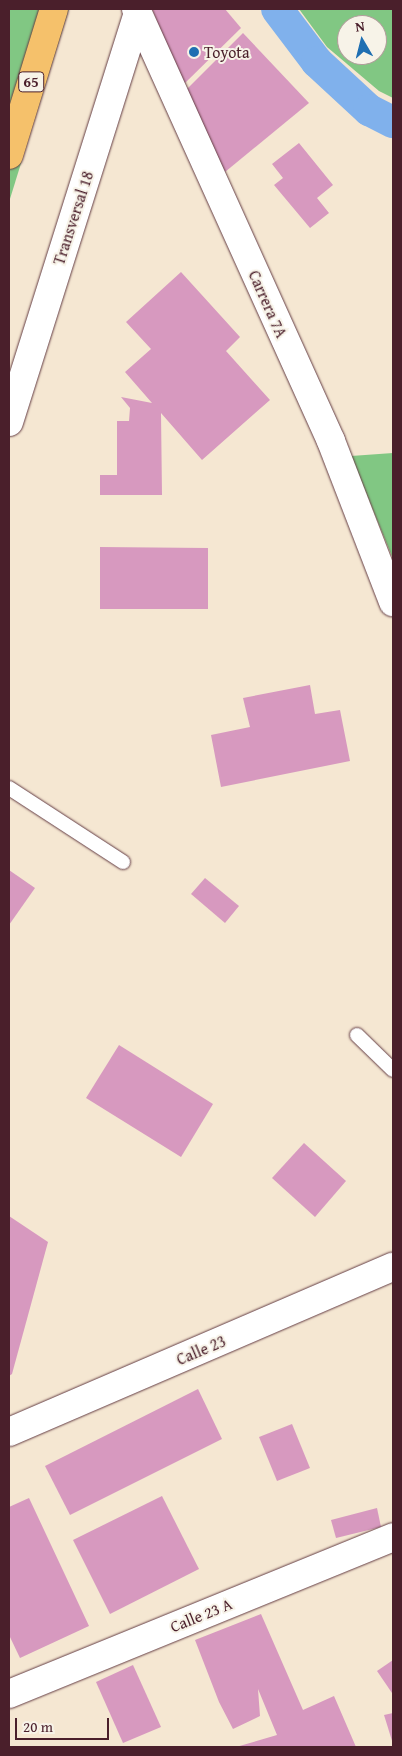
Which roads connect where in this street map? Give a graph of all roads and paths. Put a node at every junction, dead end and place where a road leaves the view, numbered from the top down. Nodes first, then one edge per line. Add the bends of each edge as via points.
1 (54, 9) edge
2 (137, 12) edge
3 (9, 154) edge
4 (9, 422) edge
5 (393, 602) edge
6 (9, 788) edge
7 (123, 862) dead end
8 (357, 1035) dead end
9 (393, 1070) edge
10 (393, 1267) edge
11 (9, 1432) edge
12 (393, 1536) edge
13 (9, 1694) edge

1 - 3 main road, 65
2 - 4 street, Transversal 18
2 - 5 street, Carrera 7A via 330,441
6 - 7 lane
8 - 9 lane
10 - 11 street, Calle 23
12 - 13 street, Calle 23 A

